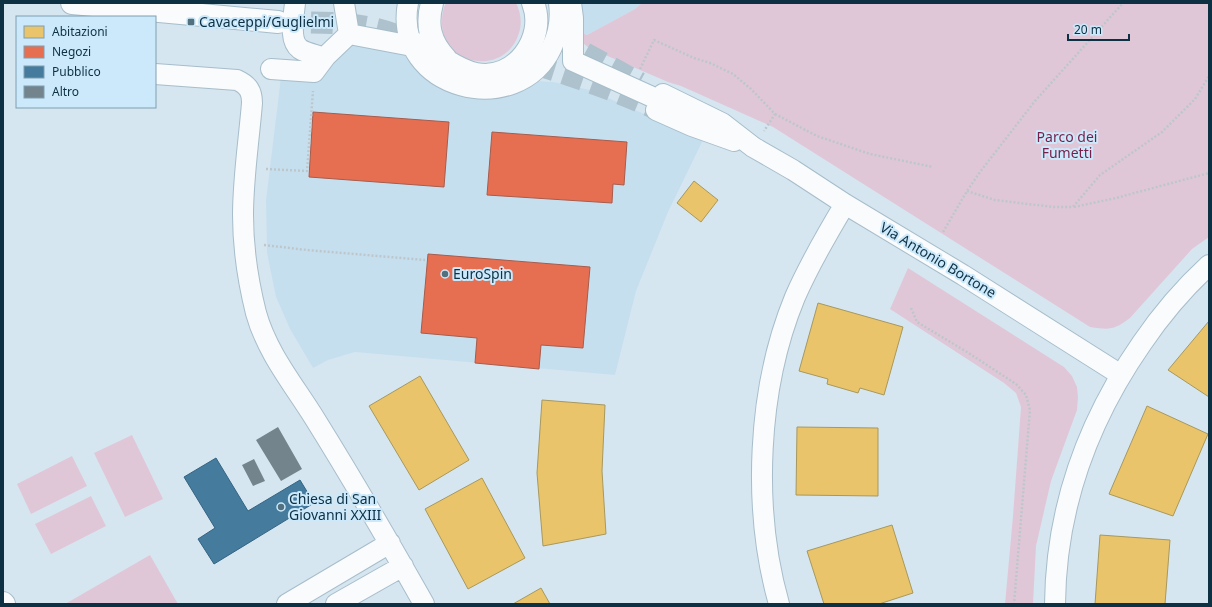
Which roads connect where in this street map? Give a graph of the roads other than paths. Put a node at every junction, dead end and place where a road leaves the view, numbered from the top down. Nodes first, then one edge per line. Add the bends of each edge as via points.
1 (295, 3) edge
2 (344, 3) edge
3 (408, 3) edge
4 (432, 3) edge
5 (559, 3) edge
6 (570, 3) edge
7 (534, 7) edge
8 (83, 8) edge
9 (278, 22) tunnel mouth
10 (349, 34) junction
11 (554, 34) tunnel mouth
12 (414, 45) junction
13 (573, 61) junction
14 (448, 62) junction
15 (319, 65) junction
16 (529, 66) junction
17 (271, 69) dead end
18 (156, 74) edge
19 (845, 204) junction
20 (1209, 265) edge
21 (1121, 375) junction
22 (390, 543) junction
23 (403, 566) junction
24 (287, 604) edge
25 (336, 604) edge
26 (424, 604) edge
27 (779, 604) edge
28 (1055, 604) edge

1 - 15 street via 293,36 296,44
2 - 10 street
3 - 12 street via 407,26
4 - 14 street via 429,18 431,34 437,49
5 - 16 street via 560,18 554,44 546,58
6 - 13 street via 573,18
7 - 11 street
7 - 16 street via 537,25 530,46
8 - 9 street
10 - 12 street
10 - 15 street
12 - 14 street
12 - 16 street via 418,57 430,69 450,82 462,86 479,89 498,88 521,80
13 - 16 street
13 - 19 street, Via Antonio Bortone via 660,101 692,126 753,147
14 - 16 street via 467,72 480,75
15 - 17 street
18 - 22 street via 237,80 247,85 252,96 243,214 245,254 257,315 275,356
19 - 21 street, Via Antonio Bortone
19 - 27 street via 794,299 781,341 766,410 762,471 764,526
20 - 21 street via 1169,307
21 - 28 street via 1093,428 1069,496 1058,549
22 - 23 street
22 - 24 street
23 - 25 street
23 - 26 street

